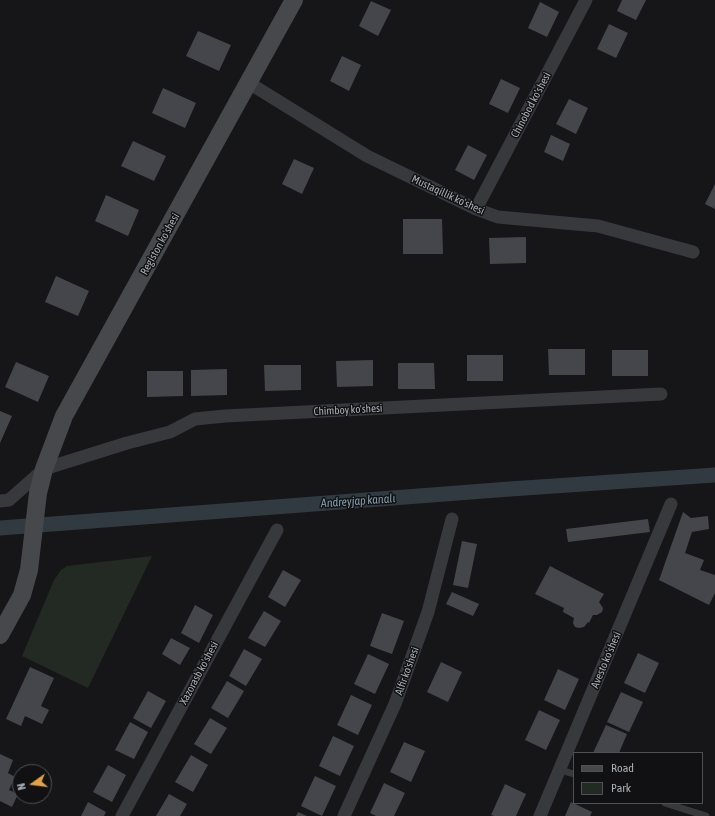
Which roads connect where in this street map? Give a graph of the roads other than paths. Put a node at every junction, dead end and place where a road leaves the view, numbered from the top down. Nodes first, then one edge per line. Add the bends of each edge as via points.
1 (294, 0) edge
2 (586, 0) edge
3 (249, 83) junction
4 (476, 209) junction
5 (693, 252) dead end
6 (660, 394) dead end
7 (44, 469) junction
8 (0, 501) edge
9 (671, 504) dead end
10 (452, 519) dead end
11 (277, 530) dead end
12 (0, 635) edge
13 (560, 770) junction
14 (573, 774) edge
15 (668, 804) edge
16 (122, 816) edge
17 (344, 816) edge
18 (540, 816) edge
19 (706, 816) edge

1 - 3 street, Registon ko'shesi
2 - 4 street, Chinobod ko'shesi
3 - 4 street, Mustaqillik ko'shesi via 367,156
3 - 7 street, Registon ko'shesi via 64,416
4 - 5 street, Mustaqillik ko'shesi via 498,217 598,226
6 - 7 street, Chimboy ko'shesi via 195,419 170,432
7 - 8 street via 9,500
7 - 12 street, Registon ko'shesi via 38,493 29,570 22,595
9 - 13 street, Avesto ko'shesi
10 - 17 street, Alfir ko'shesi via 428,612 413,655 395,704
11 - 16 street, Xazorasb ko'shesi
13 - 14 lane
13 - 18 street, Avesto ko'shesi
15 - 19 lane

